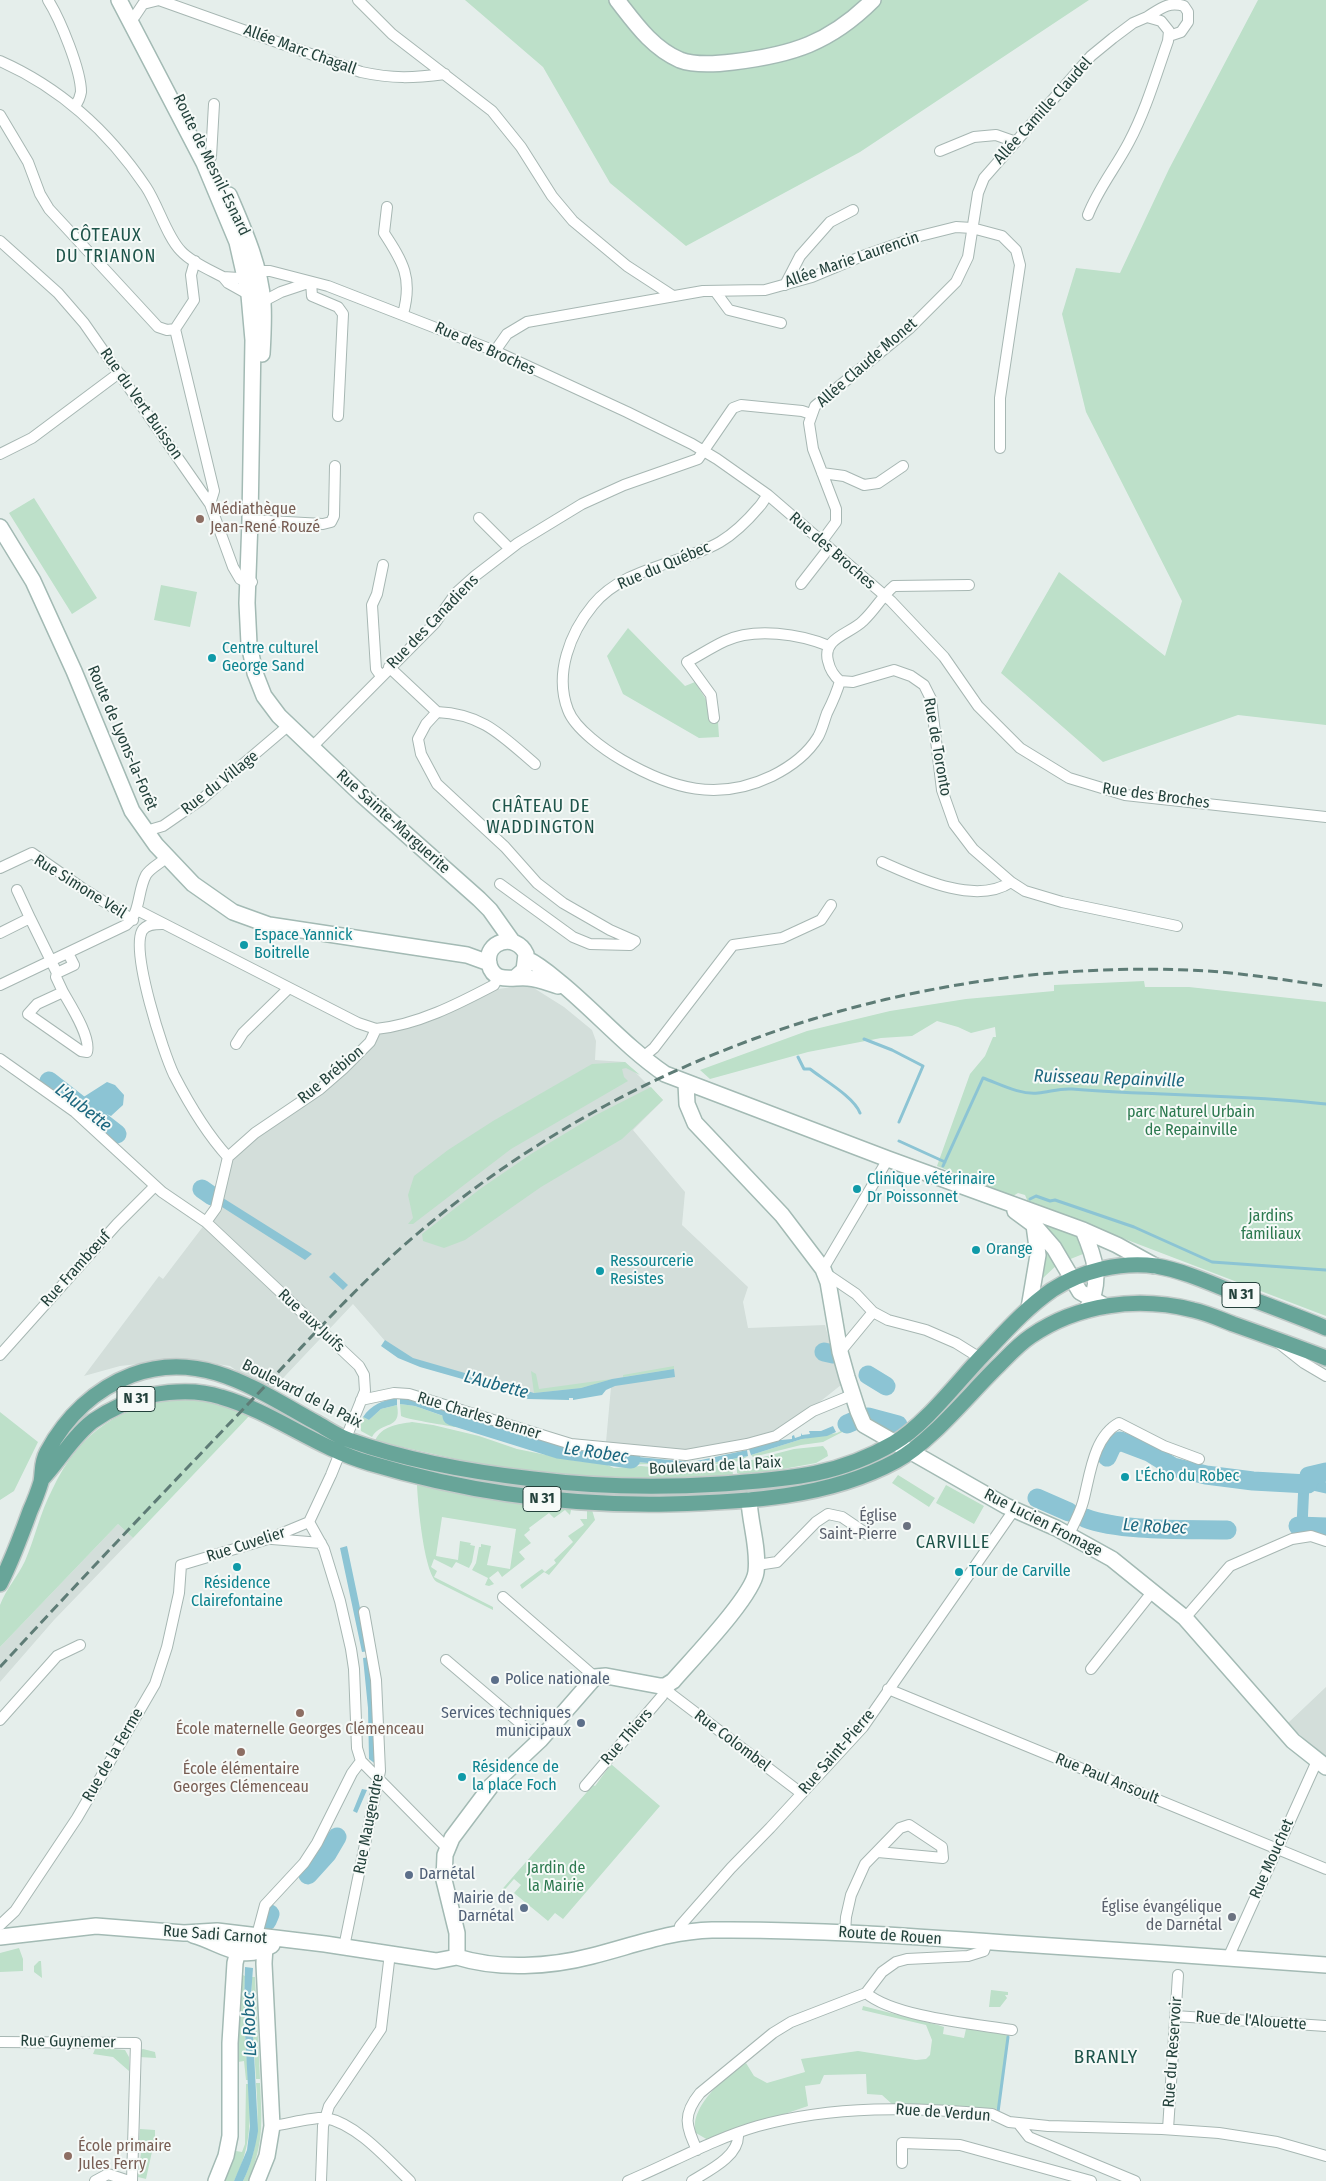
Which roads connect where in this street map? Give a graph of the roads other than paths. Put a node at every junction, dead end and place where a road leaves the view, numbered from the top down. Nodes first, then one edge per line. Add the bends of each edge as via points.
1 (48, 0) edge
2 (119, 0) edge
3 (126, 0) edge
4 (159, 0) edge
5 (358, 0) edge
6 (617, 0) edge
7 (873, 0) edge
8 (135, 16) junction
9 (1147, 18) junction
10 (1169, 36) junction
11 (0, 61) edge
12 (445, 74) junction
13 (214, 104) dead end
14 (75, 106) junction
15 (0, 114) edge
16 (1016, 142) junction
17 (940, 151) dead end
18 (211, 157) junction
19 (387, 207) dead end
20 (853, 210) dead end
21 (1088, 215) dead end
22 (972, 228) junction
23 (0, 241) edge
24 (195, 261) junction
25 (251, 275) junction
26 (223, 278) junction
27 (311, 282) junction
28 (785, 285) junction
29 (715, 291) junction
30 (249, 295) junction
31 (673, 296) junction
32 (262, 302) junction
33 (403, 314) junction
34 (781, 323) dead end
35 (175, 329) junction
36 (495, 351) junction
37 (121, 374) junction
38 (811, 414) junction
39 (338, 416) dead end
40 (1000, 448) dead end
41 (705, 452) junction
42 (0, 454) edge
43 (335, 466) dead end
44 (903, 466) dead end
45 (822, 473) junction
46 (768, 495) junction
47 (210, 504) junction
48 (479, 518) dead end
49 (253, 520) junction
50 (0, 527) edge
51 (826, 545) junction
52 (510, 549) junction
53 (384, 565) dead end
54 (252, 581) junction
55 (801, 584) dead end
56 (970, 585) dead end
57 (884, 596) junction
58 (829, 646) junction
59 (390, 667) junction
60 (380, 676) junction
61 (840, 681) junction
62 (437, 712) junction
63 (714, 718) dead end
64 (289, 726) junction
65 (311, 748) junction
66 (534, 764) dead end
67 (1326, 817) edge
68 (146, 832) junction
69 (167, 857) junction
70 (882, 862) dead end
71 (0, 868) edge
72 (1011, 882) junction
73 (500, 884) dead end
74 (17, 890) dead end
75 (831, 905) dead end
76 (135, 915) junction
77 (30, 918) junction
78 (162, 924) junction
79 (1177, 926) dead end
80 (0, 933) edge
81 (498, 949) junction
82 (68, 953) junction
83 (527, 959) junction
84 (50, 961) junction
85 (57, 973) junction
86 (498, 977) junction
87 (516, 977) junction
88 (0, 986) edge
89 (289, 988) junction
90 (570, 991) junction
91 (63, 992) junction
92 (376, 1029) junction
93 (236, 1044) dead end
94 (643, 1057) junction
95 (0, 1059) edge
96 (686, 1083) junction
97 (703, 1089) junction
98 (691, 1114) junction
99 (228, 1158) junction
100 (888, 1159) junction
101 (155, 1186) junction
102 (1000, 1201) junction
103 (206, 1222) junction
104 (1034, 1225) junction
105 (1083, 1230) junction
106 (1155, 1266) junction
107 (824, 1271) junction
108 (1096, 1271) junction
109 (1072, 1279) junction
110 (1095, 1305) junction
111 (1030, 1308) junction
112 (873, 1312) junction
113 (1326, 1328) edge
114 (1272, 1338) junction
115 (840, 1352) junction
116 (0, 1354) edge
117 (980, 1358) junction
118 (1326, 1358) edge
119 (1326, 1376) edge
120 (852, 1395) junction
121 (362, 1400) junction
122 (345, 1439) junction
123 (896, 1442) junction
124 (911, 1451) junction
125 (340, 1454) junction
126 (1199, 1459) dead end
127 (42, 1479) junction
128 (748, 1482) junction
129 (749, 1500) junction
130 (1014, 1510) junction
131 (309, 1522) junction
132 (867, 1534) dead end
133 (1069, 1534) junction
134 (268, 1539) junction
135 (1326, 1541) edge
136 (321, 1543) junction
137 (181, 1565) joint
138 (756, 1565) junction
139 (0, 1584) edge
140 (1153, 1591) junction
141 (503, 1597) dead end
142 (364, 1612) dead end
143 (1185, 1618) junction
144 (80, 1645) dead end
145 (446, 1660) dead end
146 (1091, 1669) dead end
147 (595, 1677) junction
148 (665, 1686) junction
149 (888, 1689) junction
150 (0, 1720) edge
151 (540, 1740) junction
152 (360, 1761) junction
153 (1321, 1764) edge
154 (380, 1780) junction
155 (585, 1786) dead end
156 (801, 1794) junction
157 (1277, 1848) junction
158 (448, 1849) junction
159 (878, 1852) junction
160 (1326, 1869) edge
161 (678, 1932) junction
162 (0, 1933) edge
163 (184, 1933) junction
164 (845, 1933) junction
165 (257, 1935) junction
166 (284, 1940) junction
167 (987, 1942) junction
168 (344, 1947) junction
169 (265, 1950) junction
170 (236, 1952) junction
171 (390, 1953) junction
172 (457, 1957) junction
173 (1228, 1958) junction
174 (1326, 1965) edge
175 (1178, 1975) dead end
176 (866, 1993) junction
177 (1175, 2016) junction
178 (1326, 2026) edge
179 (1012, 2030) dead end
180 (0, 2042) edge
181 (326, 2118) junction
182 (1018, 2123) junction
183 (272, 2126) junction
184 (1168, 2129) junction
185 (738, 2134) junction
186 (697, 2150) junction
187 (1326, 2156) edge
188 (902, 2162) dead end
189 (654, 2170) junction
190 (95, 2181) edge
191 (131, 2181) edge
192 (216, 2181) edge
193 (257, 2181) edge
194 (321, 2181) edge
195 (410, 2181) edge
196 (628, 2181) edge
197 (650, 2181) edge
198 (692, 2181) edge
199 (1090, 2181) edge
200 (1135, 2181) edge

1 - 14 street via 60,22 78,78 81,92
2 - 25 street, Route de Mesnil-Esnard via 204,163
3 - 8 street, Route de Mesnil-Esnard
4 - 8 street via 143,4
4 - 12 street, Allée Marc Chagall via 361,72 388,78
5 - 12 street via 392,34
6 - 7 street via 642,32 669,54 689,62 720,63 759,59 807,46 851,21
8 - 18 street, Route de Mesnil-Esnard
9 - 10 street via 1161,21
9 - 10 street, Allée Camille Claudel via 1167,4 1184,6 1188,22 1181,32
9 - 16 street, Allée Camille Claudel via 1133,23 1091,56
10 - 21 street via 1137,126 1093,200
11 - 14 street via 39,81
12 - 31 street via 492,111 573,221 627,266
13 - 18 street
14 - 24 street via 104,133 137,174 177,247
15 - 35 street via 28,162 49,209 158,327
16 - 17 street via 996,135 981,136
16 - 22 street, Allée Camille Claudel via 984,178
18 - 25 street, Route de Mesnil-Esnard via 244,229
19 - 33 street via 384,233 401,258 406,276
20 - 28 street via 830,222 800,256
22 - 28 street, Allée Marie Laurencin via 956,227 920,236
22 - 38 street, Allée Claude Monet via 968,256 956,282 910,328 815,406
22 - 40 street, Allée Marie Laurencin via 1002,236 1016,250 1020,265 1000,398
23 - 37 street, Rue du Vert Buisson via 58,293
24 - 26 street
24 - 35 street via 191,275 194,300
25 - 26 street, Rue des Broches
25 - 27 street, Rue des Broches via 270,271
25 - 30 street, Route de Mesnil-Esnard
25 - 32 street, Route de Mesnil-Esnard
26 - 30 street
27 - 32 street
27 - 33 street, Rue des Broches
27 - 39 street via 312,296 338,308 343,314
28 - 29 street, Allée Marie Laurencin via 765,290
29 - 31 street, Allée Marie Laurencin
29 - 34 street via 729,310
30 - 32 street
30 - 49 street, Route de Mesnil-Esnard via 253,340
31 - 36 street, Allée Marie Laurencin via 527,322 508,334
32 - 49 street, Route de Mesnil-Esnard
33 - 36 street, Rue des Broches
35 - 47 street via 214,491
36 - 41 street, Rue des Broches
37 - 42 street via 32,438
37 - 47 street, Rue du Vert Buisson
38 - 41 street, Allée Claude Monet via 741,405 733,408
38 - 45 street via 809,423 813,449
41 - 46 street, Rue des Broches
41 - 52 street, Rue des Canadiens via 698,459 624,485 582,504
43 - 49 street via 332,522
44 - 45 street via 878,483 864,485 844,476
45 - 51 street via 836,509 836,522
46 - 51 street, Rue des Broches
46 - 61 street, Rue du Québec via 742,526 719,542 640,574 603,594 578,627 565,657 562,682 569,712 590,738 633,767 687,788 728,791 765,780 805,753 818,737
47 - 54 street, Rue du Vert Buisson via 240,579
48 - 52 street
49 - 54 street, Route de Mesnil-Esnard
50 - 68 street, Route de Lyons-la-Forêt via 33,581 132,811
51 - 55 street
51 - 57 street, Rue des Broches
52 - 59 street, Rue des Canadiens via 456,594 435,624
53 - 60 street via 372,605 376,669
54 - 64 street, Rue Sainte-Marguerite via 257,645 270,689
56 - 57 street via 894,586
57 - 58 street via 862,623 836,638
57 - 67 street, Rue des Broches via 944,657 978,706 999,729 1020,748 1069,778 1125,795
58 - 61 street via 830,670
58 - 63 street via 809,638 782,634 750,635 727,640 687,662 710,695
59 - 60 street, Rue des Canadiens
59 - 62 street
60 - 65 street, Rue des Canadiens
61 - 72 street, Rue de Toronto via 853,682 894,670 924,685 931,699 942,790 954,824 973,849
62 - 66 street via 472,718 498,732
62 - 73 street via 418,739 421,754 437,784 505,847 537,883 603,927 635,941 630,945 590,944 573,937
64 - 65 street, Rue Sainte-Marguerite
64 - 68 street, Rue du Village via 202,799 163,826
65 - 81 street, Rue Sainte-Marguerite via 479,898 497,919
68 - 69 street, Route de Lyons-la-Forêt
69 - 76 street via 147,873
69 - 81 street, Route de Lyons-la-Forêt via 192,884 219,904 269,925 467,955
70 - 72 street via 948,888 1001,889
71 - 76 street, Rue Simone Veil via 32,854 82,888
72 - 79 street, Rue de Toronto via 1025,891 1062,902
74 - 77 street
75 - 94 street via 821,920 782,938 733,945 654,1048
76 - 78 street
76 - 82 street via 126,925
77 - 80 street
77 - 84 street
78 - 89 street
78 - 99 street via 148,926 140,939 156,1029 173,1073 193,1110
81 - 83 street via 524,950
81 - 86 street via 490,968
82 - 84 street
82 - 85 street via 74,965
83 - 87 street via 524,970
83 - 90 street
84 - 85 street
84 - 88 street
85 - 91 street
86 - 87 street
86 - 92 street, Rue Brébion via 494,985 440,1010 397,1026
87 - 90 street via 542,980
89 - 92 street
89 - 93 street
90 - 94 street
91 - 91 street via 37,1004 28,1014 80,1051 87,1052 86,1037
92 - 99 street, Rue Brébion via 370,1042 338,1074 255,1134
94 - 96 street via 665,1074
95 - 101 street, Rue aux Juifs via 75,1112
96 - 97 street
96 - 98 street
97 - 98 street
97 - 100 street
98 - 107 street via 782,1214
99 - 103 street via 218,1200
100 - 102 street
100 - 107 street
101 - 103 street, Rue aux Juifs
101 - 116 street, Rue Frambœuf
102 - 104 street
102 - 105 street
103 - 121 street, Rue aux Juifs via 359,1366 366,1384
104 - 109 street via 1054,1248
104 - 111 street via 1038,1255
105 - 106 street
105 - 108 street
106 - 108 main road, Boulevard de la Paix / N 31 via 1125,1265
106 - 113 main road, N 31 via 1190,1275
107 - 112 street via 856,1294
107 - 115 street, Rue Lucien Fromage
108 - 109 main road, Boulevard de la Paix / N 31
108 - 110 street
109 - 110 street via 1080,1292
109 - 111 main road, Boulevard de la Paix / N 31 via 1050,1291
110 - 114 main road, N 31 via 1150,1304 1192,1310
110 - 124 main road, Boulevard de la Paix / N 31 via 1059,1320 1027,1339
111 - 117 main road, Boulevard de la Paix / N 31
112 - 115 street
112 - 117 street via 888,1320 926,1330
114 - 118 main road, N 31
114 - 119 street
115 - 120 street, Rue Lucien Fromage
117 - 123 main road, Boulevard de la Paix / N 31 via 911,1431
120 - 121 street, Rue Charles Benner via 812,1412 776,1436 692,1455 571,1444 409,1394 394,1393
120 - 123 street, Rue Lucien Fromage via 864,1424
121 - 122 street, Rue aux Juifs
122 - 125 street, Rue aux Juifs
122 - 127 main road, Boulevard de la Paix / N 31 via 227,1375 198,1368 166,1367 134,1374 103,1389 79,1408 47,1452 41,1465
122 - 128 main road, Boulevard de la Paix / N 31 via 424,1461 534,1479 641,1487
123 - 124 street, Rue Lucien Fromage
123 - 128 main road, Boulevard de la Paix / N 31 via 819,1473 784,1480
124 - 129 main road, Boulevard de la Paix / N 31 via 869,1474 829,1487
124 - 130 street, Rue Lucien Fromage
125 - 127 main road, Boulevard de la Paix / N 31 via 221,1396 168,1393 136,1400 91,1422
125 - 129 main road, Boulevard de la Paix / N 31 via 434,1480 542,1499 640,1505
125 - 131 street, Rue aux Juifs
126 - 133 street via 1164,1446 1119,1423 1110,1428 1100,1442 1082,1504
127 - 139 main road, Boulevard de la Paix / N 31 via 14,1556
128 - 129 main road
129 - 138 street
130 - 133 street, Rue Lucien Fromage
130 - 149 street, Rue Saint-Pierre
131 - 134 street, Rue Cuvelier
131 - 136 street
132 - 138 street via 842,1517 828,1514 777,1562
133 - 140 street, Rue Lucien Fromage via 1102,1552
134 - 136 street
134 - 137 street, Rue Cuvelier
135 - 143 street via 1311,1536 1292,1539 1230,1566
136 - 152 street via 340,1601 353,1657
137 - 162 street, Rue de la Ferme via 179,1593 167,1647 154,1684 77,1818
138 - 148 street via 753,1583 742,1600 673,1681
140 - 143 street, Rue Lucien Fromage
140 - 146 street
141 - 147 street
142 - 154 street, Rue Maugendre via 377,1690
143 - 153 street, Rue Lucien Fromage via 1293,1742
144 - 150 street via 57,1656
145 - 151 street
147 - 148 street
147 - 151 street
148 - 155 street, Rue Thiers via 662,1696
148 - 156 street, Rue Colombel via 671,1694
149 - 156 street, Rue Saint-Pierre via 863,1727
149 - 157 street, Rue Paul Ansoult
151 - 158 street via 491,1786 456,1831
152 - 154 street
152 - 165 street via 304,1863 265,1905
153 - 157 street, Rue Mouchet
154 - 158 street
154 - 168 street, Rue Maugendre
156 - 161 street, Rue Saint-Pierre via 730,1868
157 - 160 street, Rue Paul Ansoult
157 - 173 street, Rue Mouchet
158 - 172 street via 444,1880 457,1933
159 - 159 street via 900,1828 909,1825 942,1847 943,1858
159 - 164 street via 865,1864 855,1884
161 - 164 street, Route de Rouen
161 - 172 street, Route de Rouen via 568,1962 494,1964
162 - 163 street, Rue Sadi Carnot via 96,1926
163 - 165 street, Rue Sadi Carnot via 217,1931
163 - 170 street
164 - 167 street, Route de Rouen
165 - 166 street, Rue Sadi Carnot
165 - 169 street via 264,1942
165 - 170 street via 240,1943
166 - 168 street, Rue Sadi Carnot
166 - 169 street
167 - 173 street, Route de Rouen
167 - 176 street via 984,1951 968,1956 907,1958 896,1962 882,1972
168 - 171 street, Rue Sadi Carnot
169 - 170 street
169 - 183 street
170 - 192 street via 231,2006 230,2136
171 - 172 street, Rue Sadi Carnot via 436,1961
171 - 181 street via 381,2029 329,2106
173 - 174 street, Route de Rouen
175 - 177 street, Rue du Reservoir
176 - 179 street via 884,2004 916,2013
176 - 186 street via 791,2022 700,2093 693,2102 686,2123
177 - 178 street, Rue de l'Alouette
177 - 184 street, Rue du Reservoir
180 - 191 street, Rue Guynemer via 136,2043
181 - 183 street
181 - 194 street
181 - 195 street via 364,2138
182 - 184 street, Rue de Verdun
182 - 185 street, Rue de Verdun via 992,2114 868,2108 811,2115
182 - 200 street via 1029,2137
183 - 193 street via 267,2156
184 - 187 street, Rue de Verdun via 1277,2142
185 - 186 street, Rue de Verdun
185 - 198 street via 738,2140 726,2158
186 - 189 street, Rue de Verdun
188 - 199 street via 902,2143 960,2145
189 - 196 street, Rue de Verdun
189 - 197 street
190 - 191 street via 108,2174

